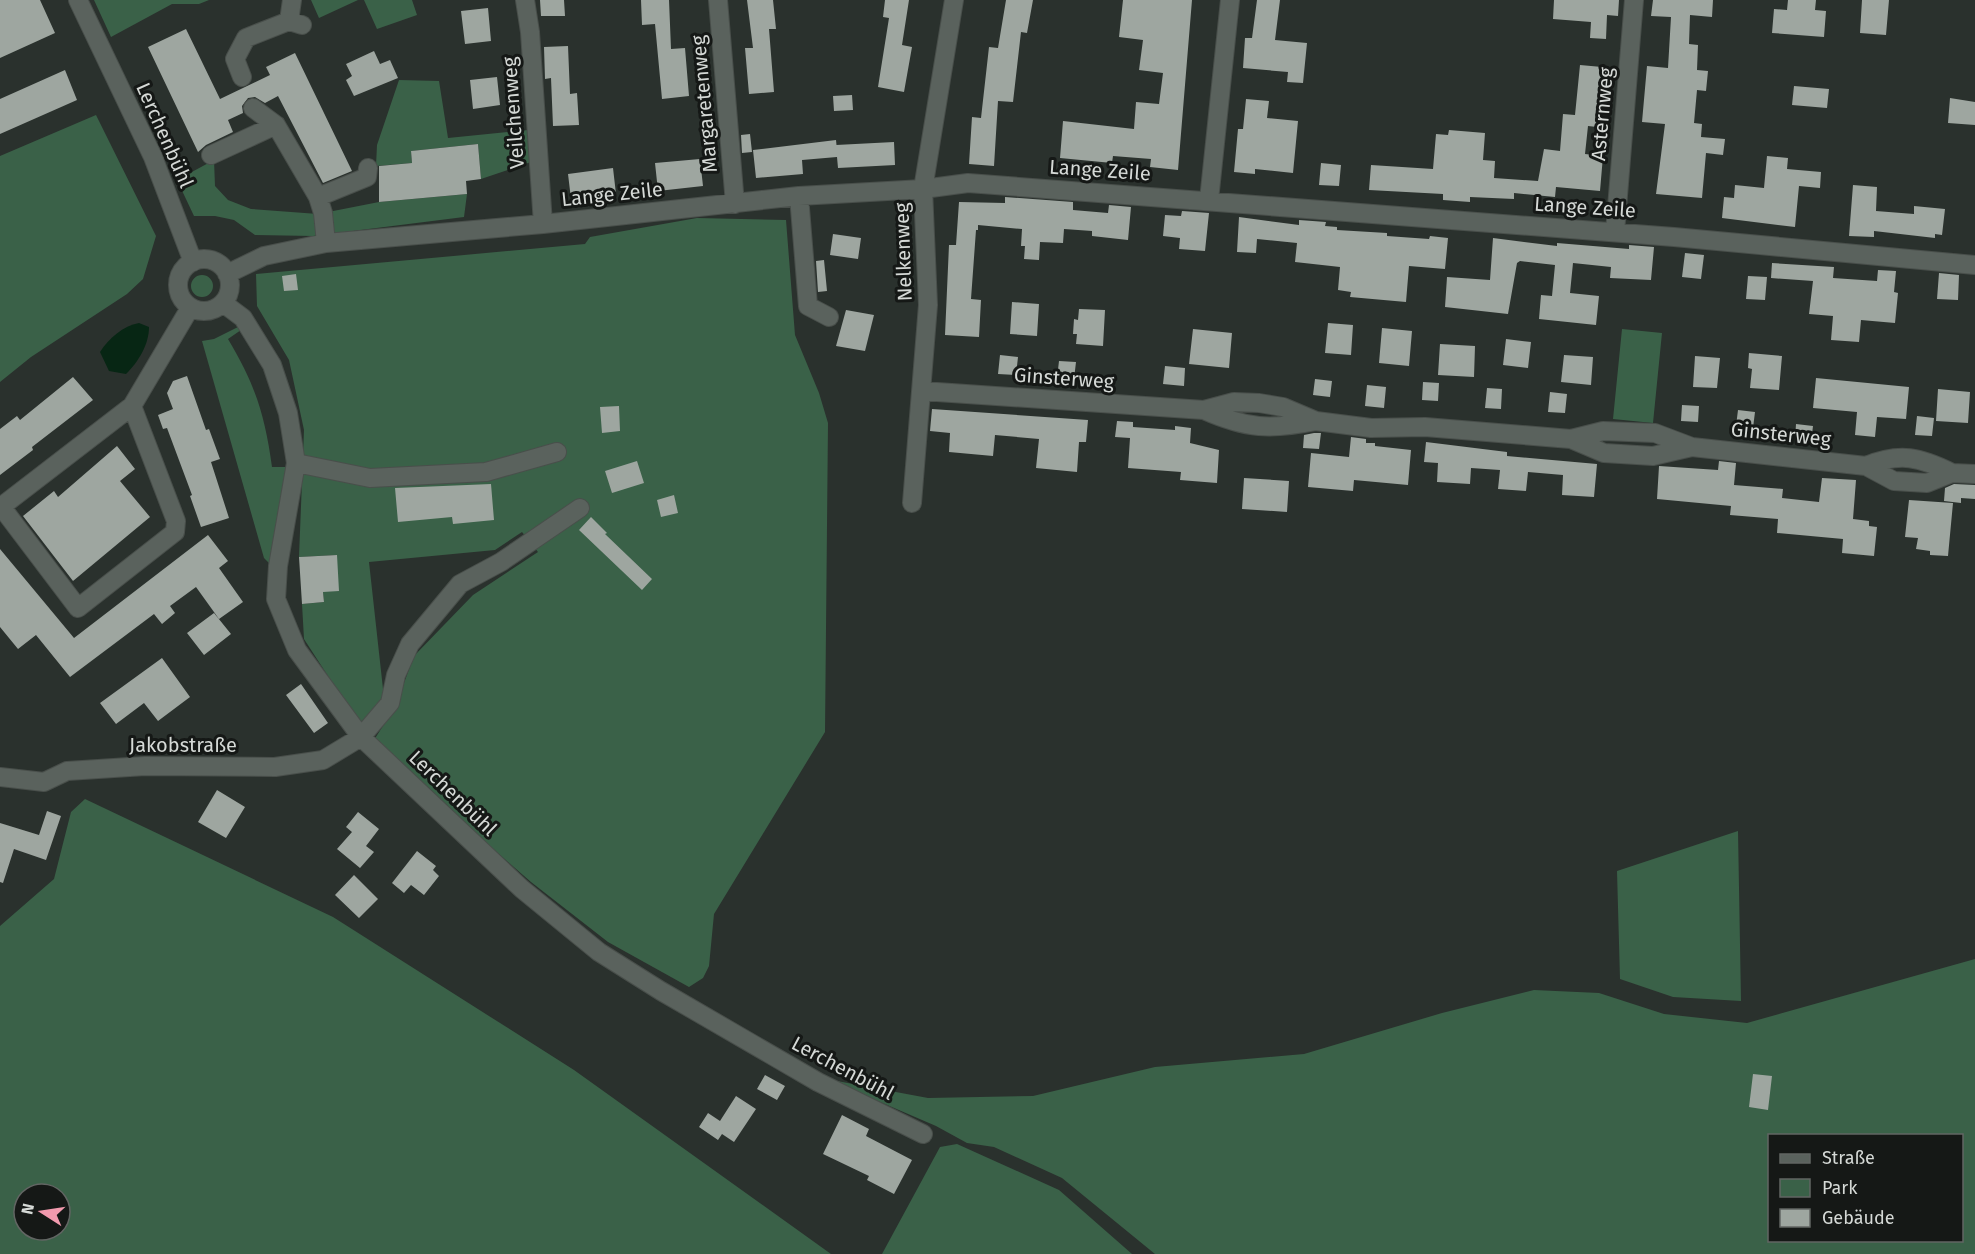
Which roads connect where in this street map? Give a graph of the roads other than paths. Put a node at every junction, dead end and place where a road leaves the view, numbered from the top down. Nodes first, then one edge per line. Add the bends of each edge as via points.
1 (78, 0) edge
2 (292, 0) edge
3 (525, 0) edge
4 (718, 0) edge
5 (954, 0) edge
6 (1230, 0) edge
7 (1634, 0) edge
8 (242, 77) dead end
9 (253, 108) dead end
10 (276, 125) junction
11 (211, 155) dead end
12 (368, 168) dead end
13 (923, 189) junction
14 (799, 196) junction
15 (318, 197) junction
16 (1209, 200) junction
17 (735, 204) junction
18 (543, 224) junction
19 (1615, 232) junction
20 (326, 243) junction
21 (194, 262) junction
22 (1975, 265) edge
23 (227, 274) junction
24 (223, 303) junction
25 (190, 308) junction
26 (829, 317) dead end
27 (922, 391) junction
28 (132, 406) junction
29 (1204, 410) junction
30 (1316, 421) junction
31 (557, 452) dead end
32 (296, 463) junction
33 (1975, 474) edge
34 (912, 503) dead end
35 (580, 508) dead end
36 (361, 737) junction
37 (0, 777) edge
38 (923, 1134) dead end

1 - 21 street, Lerchenbühl via 153,157
2 - 8 street via 296,23 246,38 235,59
3 - 18 street, Veilchenweg
4 - 17 street, Margaretenweg
5 - 13 street, Nelkenweg
6 - 16 street
7 - 19 street, Asternweg
9 - 10 street
10 - 11 street
10 - 15 street
12 - 15 street via 367,177
13 - 14 street, Lange Zeile
13 - 16 street, Lange Zeile via 968,183
13 - 27 street, Nelkenweg via 928,305
14 - 17 street, Lange Zeile
14 - 26 street via 808,306
15 - 20 street
16 - 19 street, Lange Zeile
17 - 18 street, Lange Zeile
18 - 20 street, Lange Zeile
19 - 22 street, Lange Zeile
20 - 23 street, Lange Zeile via 264,256
21 - 23 street via 213,261
21 - 25 street via 186,267 178,282 183,300
23 - 24 street via 230,289
24 - 25 street via 207,311
24 - 32 street, Lerchenbühl via 243,318 272,365 288,413
25 - 28 street
27 - 29 street, Ginsterweg
27 - 34 street, Nelkenweg
28 - 28 street via 3,509 78,608 175,531 176,521
29 - 30 street, Ginsterweg via 1255,428
29 - 30 street, Ginsterweg via 1234,402 1259,403 1283,406
30 - 33 street, Ginsterweg via 1371,428 1425,427 1571,439 1604,453 1653,456 1692,447 1866,466 1894,481 1926,483 1952,473
31 - 32 street via 486,472 370,478
32 - 36 street, Lerchenbühl via 276,599 297,650
35 - 36 street, Jakobstraße via 501,562 460,584 410,644 396,675 390,703
36 - 37 street, Jakobstraße via 323,760 274,767 67,771 44,782
36 - 38 street, Lerchenbühl via 522,890 599,952 808,1077

